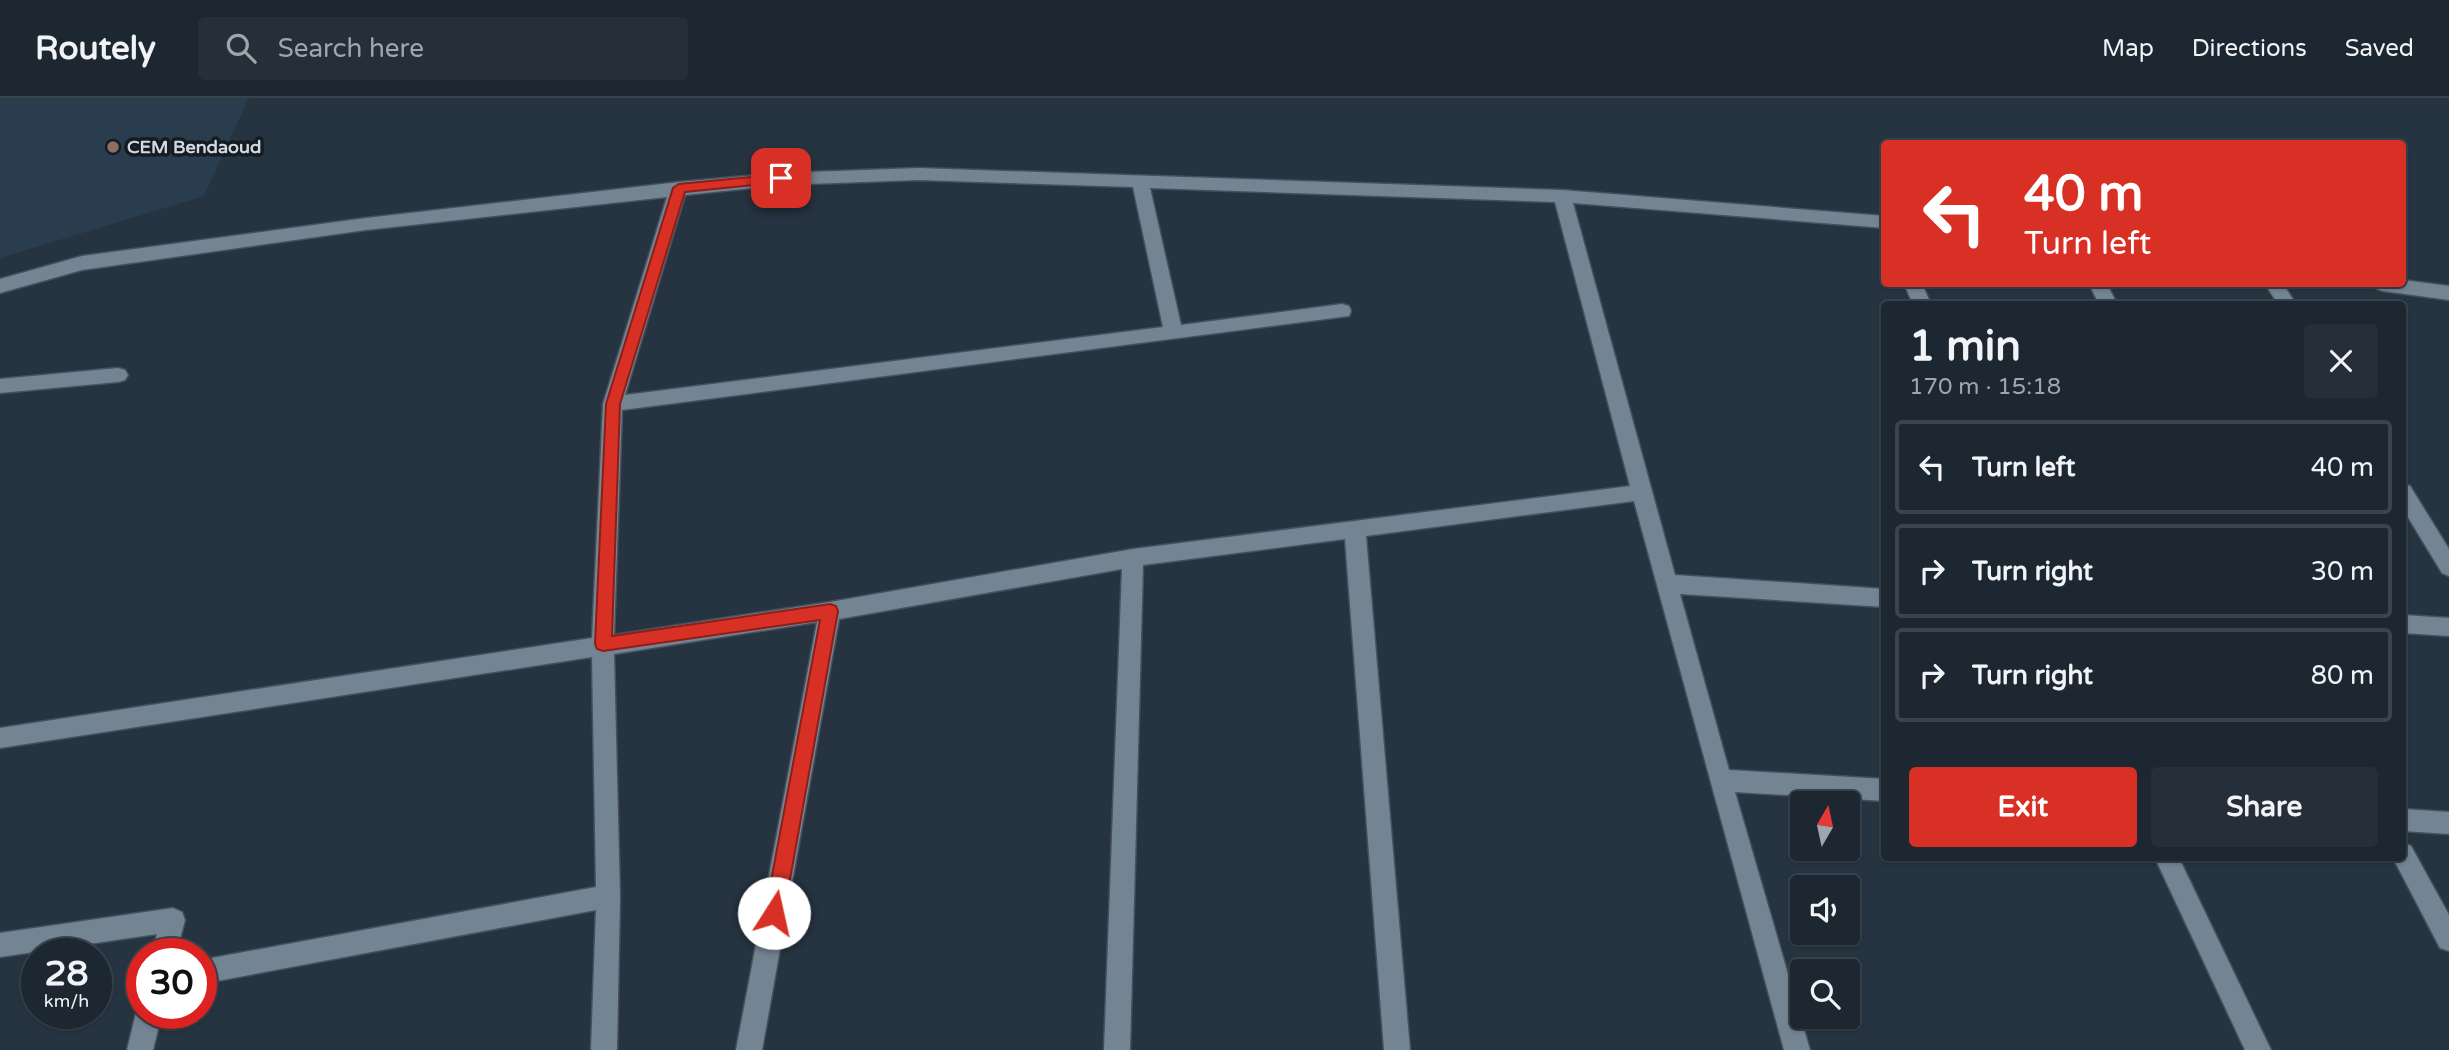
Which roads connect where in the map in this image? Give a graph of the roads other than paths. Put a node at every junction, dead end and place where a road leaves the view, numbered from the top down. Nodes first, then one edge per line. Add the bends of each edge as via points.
1 (1140, 182) junction
2 (679, 188) junction
3 (1562, 196) junction
4 (1881, 222) edge
5 (0, 286) edge
6 (2405, 287) edge
7 (2449, 293) edge
8 (1342, 311) dead end
9 (1173, 332) junction
10 (118, 375) dead end
11 (0, 386) edge
12 (613, 404) junction
13 (1644, 492) junction
14 (2406, 497) edge
15 (1355, 530) junction
16 (1133, 558) junction
17 (2449, 567) edge
18 (1668, 584) junction
19 (1881, 598) edge
20 (830, 611) junction
21 (2406, 624) edge
22 (2449, 626) edge
23 (603, 644) junction
24 (0, 738) edge
25 (1720, 780) junction
26 (1881, 790) edge
27 (2406, 820) edge
28 (2449, 823) edge
29 (2406, 860) edge
30 (2168, 861) edge
31 (608, 896) junction
32 (168, 938) edge
33 (2449, 939) edge
34 (0, 945) edge
35 (217, 969) edge
36 (146, 1029) edge
37 (141, 1050) edge
38 (604, 1050) edge
39 (749, 1050) edge
40 (1117, 1050) edge
41 (1397, 1050) edge
42 (1797, 1050) edge
43 (2258, 1050) edge

1 - 2 street via 919,174 781,178
1 - 3 street
1 - 9 street
2 - 5 street via 366,223 82,263
2 - 12 street
3 - 4 street
3 - 13 street
6 - 7 street
8 - 9 street
9 - 12 street
10 - 11 street
12 - 23 street
13 - 15 street
13 - 18 street
14 - 17 street
15 - 16 street
15 - 41 street
16 - 20 street
16 - 40 street
18 - 19 street
18 - 25 street
20 - 23 street
20 - 39 street
21 - 22 street
23 - 24 street
23 - 31 street
25 - 26 street
25 - 42 street
27 - 28 street
29 - 33 street
30 - 43 street
31 - 35 street
31 - 38 street
32 - 34 street via 173,920
36 - 37 street

